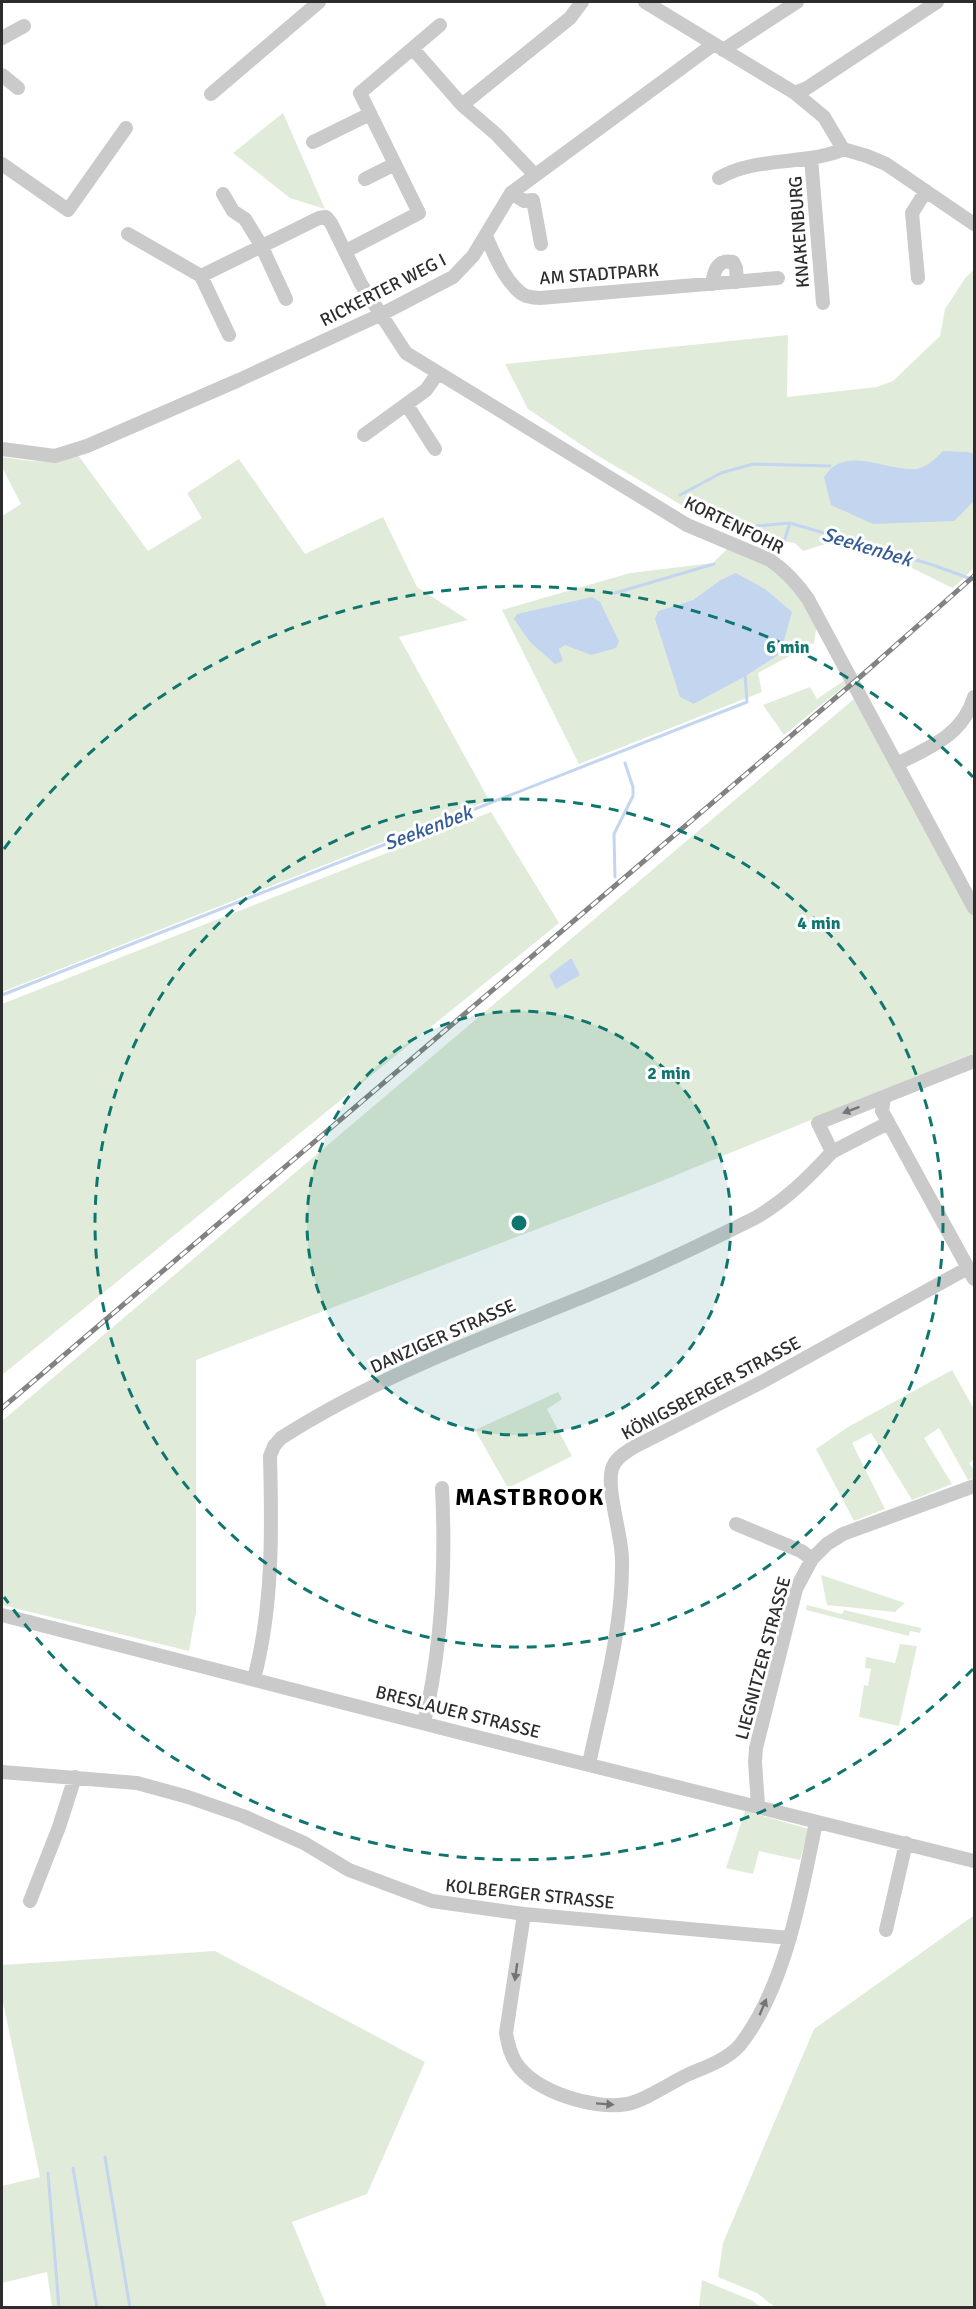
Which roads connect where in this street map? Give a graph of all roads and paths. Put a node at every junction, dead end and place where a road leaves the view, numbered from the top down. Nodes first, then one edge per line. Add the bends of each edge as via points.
1 (319, 2) edge
2 (582, 2) edge
3 (645, 2) edge
4 (797, 2) edge
5 (937, 2) edge
6 (24, 26) dead end
7 (440, 26) dead end
8 (2, 38) edge
9 (718, 47) junction
10 (413, 50) junction
11 (2, 75) edge
12 (18, 87) dead end
13 (795, 93) junction
14 (211, 94) dead end
15 (462, 105) junction
16 (370, 114) junction
17 (126, 128) dead end
18 (313, 142) dead end
19 (843, 149) junction
20 (811, 158) junction
21 (2, 164) edge
22 (395, 164) junction
23 (534, 174) junction
24 (719, 178) dead end
25 (365, 179) dead end
26 (926, 191) junction
27 (511, 193) junction
28 (223, 194) dead end
29 (975, 224) edge
30 (128, 234) dead end
31 (486, 236) junction
32 (541, 244) dead end
33 (261, 245) junction
34 (346, 251) junction
35 (201, 276) junction
36 (778, 278) dead end
37 (918, 278) dead end
38 (737, 282) junction
39 (712, 284) junction
40 (286, 299) dead end
41 (823, 303) dead end
42 (382, 314) junction
43 (229, 334) dead end
44 (438, 373) junction
45 (407, 405) junction
46 (364, 435) dead end
47 (2, 449) edge
48 (435, 449) dead end
49 (975, 697) edge
50 (897, 764) junction
51 (975, 908) edge
52 (975, 1061) edge
53 (884, 1097) junction
54 (888, 1123) junction
55 (832, 1152) junction
56 (971, 1274) edge
57 (975, 1486) edge
58 (442, 1488) dead end
59 (736, 1524) dead end
60 (812, 1559) junction
61 (2, 1615) edge
62 (254, 1679) junction
63 (424, 1723) junction
64 (589, 1764) junction
65 (2, 1773) edge
66 (75, 1777) junction
67 (758, 1805) junction
68 (816, 1822) junction
69 (906, 1843) junction
70 (975, 1861) edge
71 (30, 1900) dead end
72 (524, 1914) junction
73 (886, 1930) dead end
74 (790, 1938) junction

1 - 14 street
2 - 15 street via 570,18
3 - 9 street
4 - 9 street, RICKERTER WEG I
5 - 13 street
6 - 8 street
7 - 10 street
9 - 13 street
9 - 23 street, RICKERTER WEG I
10 - 15 street
10 - 16 street via 360,93
11 - 12 street
13 - 19 street via 824,117
15 - 23 street
16 - 18 street
16 - 22 street
17 - 21 street via 68,210
19 - 20 street
19 - 26 street via 886,164
20 - 24 street via 740,168
20 - 41 street, KNAKENBURG
22 - 25 street
22 - 34 street via 418,213
23 - 27 street, RICKERTER WEG I
26 - 29 street
26 - 37 street via 912,213
27 - 31 street, RICKERTER WEG I
27 - 32 street via 524,201 534,200
28 - 33 street
30 - 35 street
31 - 39 street, AM STADTPARK via 507,276 526,296
31 - 42 street, RICKERTER WEG I via 453,277
33 - 34 street, KORTENFOHR via 326,217
33 - 35 street
33 - 40 street
34 - 42 street, KORTENFOHR via 361,284
35 - 43 street
36 - 38 street, AM STADTPARK
38 - 39 street, AM STADTPARK
38 - 39 street via 736,268 728,261 720,263 714,271
42 - 44 street, KORTENFOHR via 406,353
42 - 47 street, RICKERTER WEG I via 87,446 56,456
44 - 45 street via 426,390
44 - 50 street, KORTENFOHR via 687,525 781,568 808,599
45 - 46 street
45 - 48 street
49 - 50 street via 970,713 957,729
50 - 51 street, KORTENFOHR
52 - 53 street
53 - 54 street via 882,1111
53 -> 55 street via 818,1123
54 - 55 street, DANZIGER STRASSE
54 - 56 street
55 - 62 street, DANZIGER STRASSE via 808,1178 755,1218 590,1294 385,1379 281,1438 270,1456 267,1607
56 - 64 street, KÖNIGSBERGER STRASSE via 618,1458 612,1469 610,1490 620,1530 620,1606
57 - 60 street, LIEGNITZER STRASSE via 843,1533
58 - 63 street via 444,1570 440,1626
59 - 60 street
60 - 67 street, LIEGNITZER STRASSE via 796,1589 761,1727 755,1762
61 - 62 street, BRESLAUER STRASSE
62 - 63 street, BRESLAUER STRASSE
63 - 64 street, BRESLAUER STRASSE
64 - 67 street, BRESLAUER STRASSE
65 - 66 street, KOLBERGER STRASSE
66 - 71 street
66 - 72 street, KOLBERGER STRASSE via 137,1783 232,1812 304,1843 349,1870 432,1901
67 - 68 street, BRESLAUER STRASSE
68 - 69 street, BRESLAUER STRASSE
68 - 74 street
69 - 70 street, BRESLAUER STRASSE
69 - 73 street
72 - 74 street, KOLBERGER STRASSE
72 -> 74 street via 506,2033 516,2064 533,2080 579,2101 610,2105 629,2104 715,2063 738,2047 760,2014

